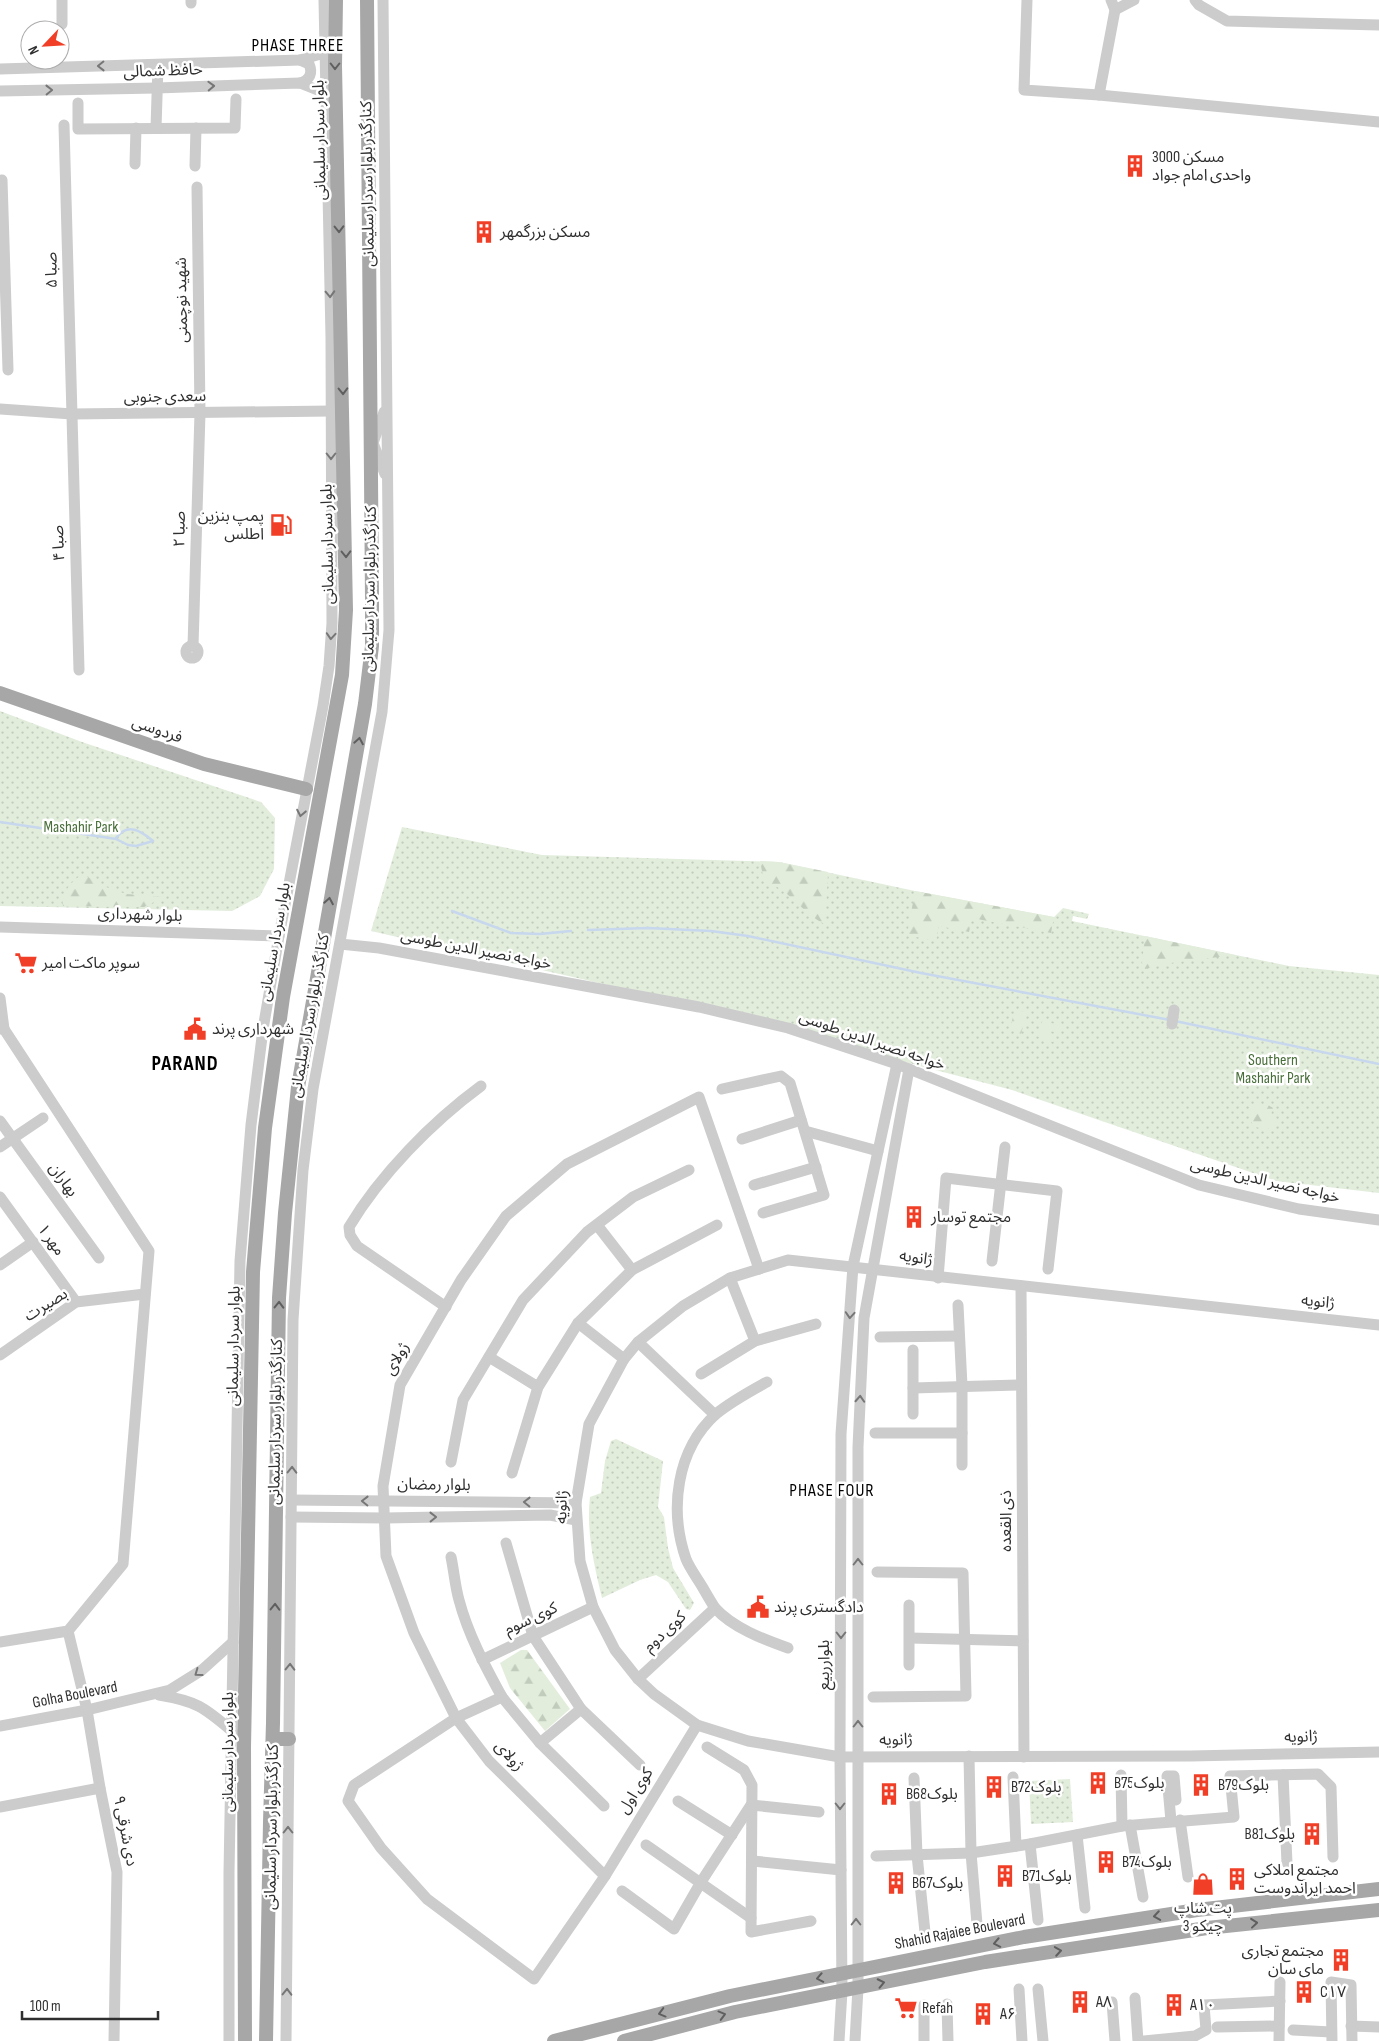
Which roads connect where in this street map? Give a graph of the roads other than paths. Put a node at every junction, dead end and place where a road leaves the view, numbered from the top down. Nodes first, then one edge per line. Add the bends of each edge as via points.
1 (62, 0) edge
2 (324, 0) edge
3 (336, 0) edge
4 (368, 0) edge
5 (383, 0) edge
6 (1027, 0) edge
7 (1134, 0) edge
8 (1195, 0) edge
9 (1113, 5) edge
10 (62, 20) edge
11 (1379, 25) edge
12 (324, 53) junction
13 (300, 60) junction
14 (158, 65) junction
15 (0, 69) edge
16 (300, 83) junction
17 (157, 88) junction
18 (0, 91) edge
19 (325, 93) junction
20 (1099, 95) junction
21 (236, 99) dead end
22 (78, 103) dead end
23 (1379, 122) edge
24 (64, 125) dead end
25 (136, 128) junction
26 (156, 128) junction
27 (196, 128) junction
28 (135, 164) dead end
29 (195, 166) dead end
30 (2, 180) dead end
31 (196, 187) dead end
32 (2, 282) edge
33 (8, 370) dead end
34 (387, 406) junction
35 (0, 409) edge
36 (331, 411) junction
37 (200, 413) junction
38 (72, 414) junction
39 (373, 443) junction
40 (388, 480) junction
41 (194, 646) dead end
42 (79, 670) dead end
43 (0, 693) edge
44 (306, 789) junction
45 (294, 851) junction
46 (303, 885) junction
47 (0, 927) edge
48 (279, 936) junction
49 (340, 944) junction
50 (0, 998) edge
51 (1174, 1010) dead end
52 (1172, 1024) dead end
53 (2, 1029) edge
54 (897, 1064) junction
55 (909, 1069) junction
56 (481, 1086) dead end
57 (313, 1089) junction
58 (722, 1089) dead end
59 (43, 1118) dead end
60 (0, 1121) edge
61 (293, 1124) junction
62 (803, 1126) junction
63 (13, 1139) junction
64 (742, 1139) dead end
65 (0, 1147) edge
66 (1005, 1147) dead end
67 (878, 1151) junction
68 (816, 1167) junction
69 (303, 1170) junction
70 (689, 1170) dead end
71 (1001, 1184) junction
72 (754, 1185) dead end
73 (0, 1198) edge
74 (763, 1213) dead end
75 (1379, 1220) edge
76 (597, 1224) junction
77 (717, 1225) dead end
78 (33, 1242) junction
79 (99, 1258) dead end
80 (992, 1261) dead end
81 (0, 1266) edge
82 (853, 1266) junction
83 (760, 1269) junction
84 (872, 1269) junction
85 (1048, 1269) dead end
86 (632, 1270) junction
87 (730, 1278) junction
88 (938, 1278) junction
89 (1021, 1286) junction
90 (145, 1294) junction
91 (76, 1302) junction
92 (958, 1305) dead end
93 (446, 1307) junction
94 (578, 1323) junction
95 (816, 1324) dead end
96 (1379, 1325) edge
97 (959, 1336) junction
98 (880, 1337) dead end
99 (755, 1341) junction
100 (638, 1342) junction
101 (913, 1350) dead end
102 (0, 1355) edge
103 (489, 1357) junction
104 (624, 1359) junction
105 (701, 1374) dead end
106 (768, 1382) dead end
107 (1021, 1385) junction
108 (962, 1386) junction
109 (538, 1387) junction
110 (913, 1388) junction
111 (913, 1414) dead end
112 (715, 1415) junction
113 (875, 1433) dead end
114 (962, 1433) junction
115 (842, 1446) junction
116 (858, 1446) junction
117 (451, 1462) dead end
118 (962, 1465) dead end
119 (512, 1473) dead end
120 (291, 1500) junction
121 (384, 1501) junction
122 (236, 1512) junction
123 (579, 1512) junction
124 (291, 1516) junction
125 (384, 1518) junction
126 (248, 1537) junction
127 (506, 1543) dead end
128 (451, 1557) dead end
129 (234, 1559) junction
130 (877, 1572) dead end
131 (909, 1604) dead end
132 (594, 1607) junction
133 (715, 1608) junction
134 (68, 1631) junction
135 (533, 1636) junction
136 (910, 1638) junction
137 (964, 1640) junction
138 (1023, 1641) junction
139 (0, 1642) edge
140 (233, 1642) junction
141 (788, 1648) dead end
142 (482, 1660) junction
143 (909, 1665) dead end
144 (638, 1679) junction
145 (157, 1694) junction
146 (502, 1697) junction
147 (873, 1698) dead end
148 (581, 1709) junction
149 (87, 1710) junction
150 (456, 1718) junction
151 (697, 1725) junction
152 (0, 1726) edge
153 (232, 1731) junction
154 (273, 1739) junction
155 (289, 1739) junction
156 (540, 1743) junction
157 (707, 1748) dead end
158 (1379, 1752) edge
159 (969, 1756) junction
160 (840, 1757) junction
161 (858, 1757) junction
162 (1024, 1757) junction
163 (640, 1765) dead end
164 (1121, 1775) dead end
165 (1283, 1775) junction
166 (1013, 1777) dead end
167 (914, 1778) dead end
168 (100, 1788) junction
169 (1176, 1800) dead end
170 (678, 1801) dead end
171 (751, 1805) junction
172 (604, 1806) dead end
173 (0, 1807) edge
174 (819, 1812) dead end
175 (1176, 1820) junction
176 (1126, 1825) junction
177 (732, 1835) junction
178 (1077, 1835) junction
179 (1030, 1844) junction
180 (646, 1845) dead end
181 (1016, 1846) junction
182 (971, 1853) junction
183 (917, 1855) junction
184 (876, 1856) dead end
185 (1333, 1857) dead end
186 (753, 1861) junction
187 (1287, 1863) dead end
188 (840, 1870) junction
189 (605, 1876) junction
190 (1188, 1877) dead end
191 (702, 1882) junction
192 (1379, 1889) edge
193 (622, 1891) dead end
194 (1143, 1897) dead end
195 (1085, 1908) dead end
196 (1379, 1910) edge
197 (751, 1918) junction
198 (811, 1920) dead end
199 (1038, 1920) dead end
200 (977, 1924) dead end
201 (268, 1928) junction
202 (246, 1931) junction
203 (925, 1932) dead end
204 (841, 1945) junction
205 (856, 1946) junction
206 (246, 1966) junction
207 (856, 1970) junction
208 (268, 1972) junction
209 (841, 1974) junction
210 (1280, 1982) dead end
211 (858, 1988) junction
212 (1019, 1989) dead end
213 (1038, 1989) dead end
214 (842, 1991) junction
215 (1135, 1998) dead end
216 (1280, 2001) junction
217 (1112, 2002) dead end
218 (947, 2004) dead end
219 (924, 2005) dead end
220 (840, 2019) junction
221 (856, 2019) junction
222 (1279, 2026) junction
223 (1352, 2026) junction
224 (1217, 2027) dead end
225 (1379, 2027) edge
226 (1293, 2030) dead end
227 (1332, 2036) edge
228 (1179, 2039) edge
229 (1195, 2039) edge
230 (114, 2041) edge
231 (229, 2041) edge
232 (245, 2041) edge
233 (266, 2041) edge
234 (286, 2041) edge
235 (554, 2041) edge
236 (624, 2041) edge
237 (839, 2041) edge
238 (855, 2041) edge
239 (924, 2041) edge
240 (948, 2041) edge
241 (1022, 2041) edge
242 (1043, 2041) edge
243 (1115, 2041) edge
244 (1138, 2041) edge
245 (1144, 2041) edge
246 (1279, 2041) edge
247 (1352, 2041) edge

1 - 10 street
2 - 12 street
3 -> 46 main road, بلوار سردار سلیمانی via 346,610 342,675
4 - 39 main road
5 - 34 street, کنارگذر بلوار سردار سلیمانی
6 - 20 street via 1024,90
7 - 9 street
8 - 11 street via 1227,20
9 - 20 street
12 - 13 street, حافظ شمالی
12 - 19 street
13 - 14 street, حافظ شمالی
13 - 16 street via 309,64 311,74
14 -> 15 street, حافظ شمالی
14 - 17 street
17 -> 16 street, حافظ شمالی
16 - 19 street, حافظ شمالی
18 -> 17 street, حافظ شمالی
17 - 26 street
19 -> 36 street
20 - 23 street
21 - 27 street via 236,128
22 - 25 street via 78,129
24 - 38 street, صبا ۵
25 - 26 street
25 - 28 street
26 - 27 street
27 - 29 street
30 - 32 street
31 - 37 street, شهید نوچمنی
32 - 33 street
34 - 39 street
34 - 40 street, کنارگذر بلوار سردار سلیمانی
35 - 38 street, سعدی جنوبی
36 - 37 street, سعدی جنوبی
36 -> 44 street via 332,623 323,706
37 - 38 street, سعدی جنوبی
37 - 41 street, صبا ۲
38 - 42 street, صبا ۴
39 - 40 street
61 -> 39 main road via 365,704 372,646
40 - 49 street, کنارگذر بلوار سردار سلیمانی via 390,601 387,664 382,712
43 - 44 main road, فردوسی via 204,764
44 -> 45 street
45 - 46 street
45 - 48 street
46 - 126 main road, بلوار سردار سلیمانی via 283,997 258,1195 253,1272
47 - 48 street, بلوار شهرداری
48 - 122 street via 263,1029 244,1197 239,1270
49 - 54 street, خواجه نصیر الدین طوسی via 379,948 699,1007 788,1028
49 - 57 street, کنارگذر بلوار سردار سلیمانی
50 - 53 street
51 - 52 street
53 - 90 street via 149,1251
54 - 55 street, خواجه نصیر الدین طوسی
54 - 67 street, بلوارربیع
55 - 75 street, خواجه نصیر الدین طوسی via 1199,1185 1299,1209
55 - 84 street, بلوارربیع
56 - 93 street via 452,1107 420,1138 350,1228 356,1246
57 - 61 street
57 - 69 street, کنارگذر بلوار سردار سلیمانی
58 - 62 street via 781,1076 790,1083
59 - 63 street
60 - 63 street, بهاران
61 - 69 street
154 -> 61 main road via 279,1298
62 - 64 street
62 - 67 street
62 - 68 street
63 - 65 street
63 - 79 street, بهاران
66 - 71 street
67 - 82 street, بلوارربیع
68 - 72 street
68 - 74 street via 824,1195
120 -> 69 street, کنارگذر بلوار سردار سلیمانی via 293,1320
70 - 76 street via 633,1198
71 - 80 street
71 - 85 street via 1057,1191
71 - 88 street via 946,1178
73 - 78 street, مهر ۱
76 - 86 street
76 - 103 street via 523,1300
77 - 86 street
78 - 81 street
78 - 91 street, مهر ۱
82 - 83 street, ژانویه via 788,1260
82 - 84 street, ژانویه
82 -> 115 street, بلوارربیع
83 - 87 street, ژانویه
83 - 93 street, ژولای via 699,1097 567,1164 506,1216
84 - 88 street, ژانویه
116 -> 84 street, بلوارربیع via 864,1318
86 - 94 street
87 - 99 street
87 - 100 street, ژانویه via 683,1306
88 - 89 street, ژانویه
89 - 96 street, ژانویه
89 - 107 street, ذی القعده
90 - 91 street, بصیرت
90 - 134 street via 123,1564
91 - 102 street, بصیرت
92 - 97 street
93 - 121 street, ژولای via 400,1385 383,1486
94 - 104 street
94 - 109 street
95 - 99 street
97 - 98 street
97 - 108 street
99 - 105 street
100 - 104 street, ژانویه
100 - 112 street
101 - 110 street
103 - 109 street
103 - 117 street via 463,1400
104 - 123 street, ژانویه via 589,1424
106 - 112 street
107 - 108 street
107 - 138 street, ذی القعده
108 - 110 street
108 - 114 street
109 - 119 street
110 - 111 street
112 - 133 street via 693,1445 681,1470 677,1501 679,1530 687,1560
113 - 114 street
114 - 118 street
115 - 116 street
115 -> 160 street, بلوارربیع
161 -> 116 street, بلوارربیع
121 -> 120 street, بلوار رمضان
120 - 124 street, کنارگذر بلوار سردار سلیمانی
123 -> 121 street, بلوار رمضان
121 - 125 street, ژولای
122 - 126 street
122 - 129 street
125 -> 123 street, بلوار رمضان
123 - 132 street, ژانویه via 580,1561
124 - 125 street, بلوار رمضان
155 -> 124 street, کنارگذر بلوار سردار سلیمانی
125 - 150 street, ژولای via 386,1556 414,1633
126 - 129 street
126 - 202 main road, بلوار سردار سلیمانی via 244,1747
127 - 135 street
128 - 142 street via 459,1599
129 - 140 street
130 - 137 street via 963,1573
131 - 136 street
132 - 135 street, کوی سوم
132 - 144 street, ژانویه via 614,1650
133 - 141 street via 755,1636
133 - 144 street, کوی دوم
134 - 139 street
134 - 149 street, ۹ دی شرقی
135 - 142 street, کوی سوم
135 - 148 street
136 - 137 street
136 - 143 street
137 - 138 street
137 - 147 street via 966,1696
138 - 162 street, ذی القعده
140 -> 145 street, Golha Boulevard via 186,1682
140 - 153 street
142 - 146 street
144 - 151 street, ژانویه
145 - 149 street, Golha Boulevard
145 - 153 street, Golha Boulevard via 202,1706
146 - 150 street
146 - 156 street
148 - 156 street
148 - 163 street
149 - 152 street, Golha Boulevard
149 - 168 street, ۹ دی شرقی
150 - 189 street, ژولای via 489,1761
150 - 189 street, کوی اول via 354,1786 348,1801 381,1848 426,1899 534,1979
151 - 160 street, ژانویه via 748,1741
151 - 189 street, کوی اول
153 - 231 street
154 - 155 main road
154 - 201 main road
234 -> 155 street, کنارگذر بلوار سردار سلیمانی
156 - 172 street
157 - 171 street via 744,1770 752,1785
158 - 162 street, ژانویه
159 - 161 street, ژانویه
159 - 162 street, ژانویه
159 - 182 street
160 - 161 street, ژانویه
160 -> 188 street, بلوارربیع
205 -> 161 street, بلوارربیع
164 - 176 street
165 - 175 street via 1230,1776 1234,1817
165 - 185 street via 1318,1774 1331,1788
165 - 187 street
166 - 181 street
167 - 183 street
168 - 173 street
168 - 230 street, ۹ دی شرقی via 117,1872
169 - 175 street via 1174,1776 1167,1776
170 - 177 street
171 - 174 street
171 - 177 street
171 - 186 street
175 - 176 street
175 - 190 street
176 - 178 street
176 - 194 street
177 - 191 street
178 - 179 street
178 - 195 street
179 - 181 street
179 - 199 street
180 - 191 street
181 - 182 street
182 - 183 street
182 - 200 street
183 - 184 street
183 - 203 street
186 - 188 street
186 - 197 street
188 - 204 street, بلوارربیع
191 - 193 street via 674,1929
191 - 197 street
192 -> 207 main road, Shahid Rajaiee Boulevard via 1198,1910 1024,1937
211 -> 196 main road via 985,1962 1197,1930
197 - 198 street via 751,1932
201 - 202 main road via 260,1939
201 - 208 main road
202 - 206 main road, بلوار سردار سلیمانی
204 - 205 street via 848,1951
204 - 209 street, بلوارربیع
205 - 207 street, بلوارربیع
206 - 208 main road via 258,1961
206 - 232 main road, بلوار سردار سلیمانی
207 - 209 main road, Shahid Rajaiee Boulevard
207 - 211 street, بلوارربیع
208 - 233 main road
209 - 214 street, بلوارربیع
209 -> 235 main road, Shahid Rajaiee Boulevard via 730,1996
210 - 216 street
211 - 214 main road
211 - 221 street, بلوارربیع
212 - 241 street
213 - 242 street
214 - 220 street, بلوارربیع
236 -> 214 main road via 735,2012
215 - 244 street
216 - 222 street
216 - 229 street via 1204,2005 1206,2030
217 - 243 street
218 - 240 street
219 - 239 street
220 - 221 street via 848,2015
220 - 237 street, بلوارربیع
221 - 238 street, بلوارربیع
222 - 224 street
222 - 246 street
223 - 225 street
223 - 227 street via 1351,1984 1331,1982
223 - 247 street
226 - 227 street
228 - 229 street
228 - 245 street

